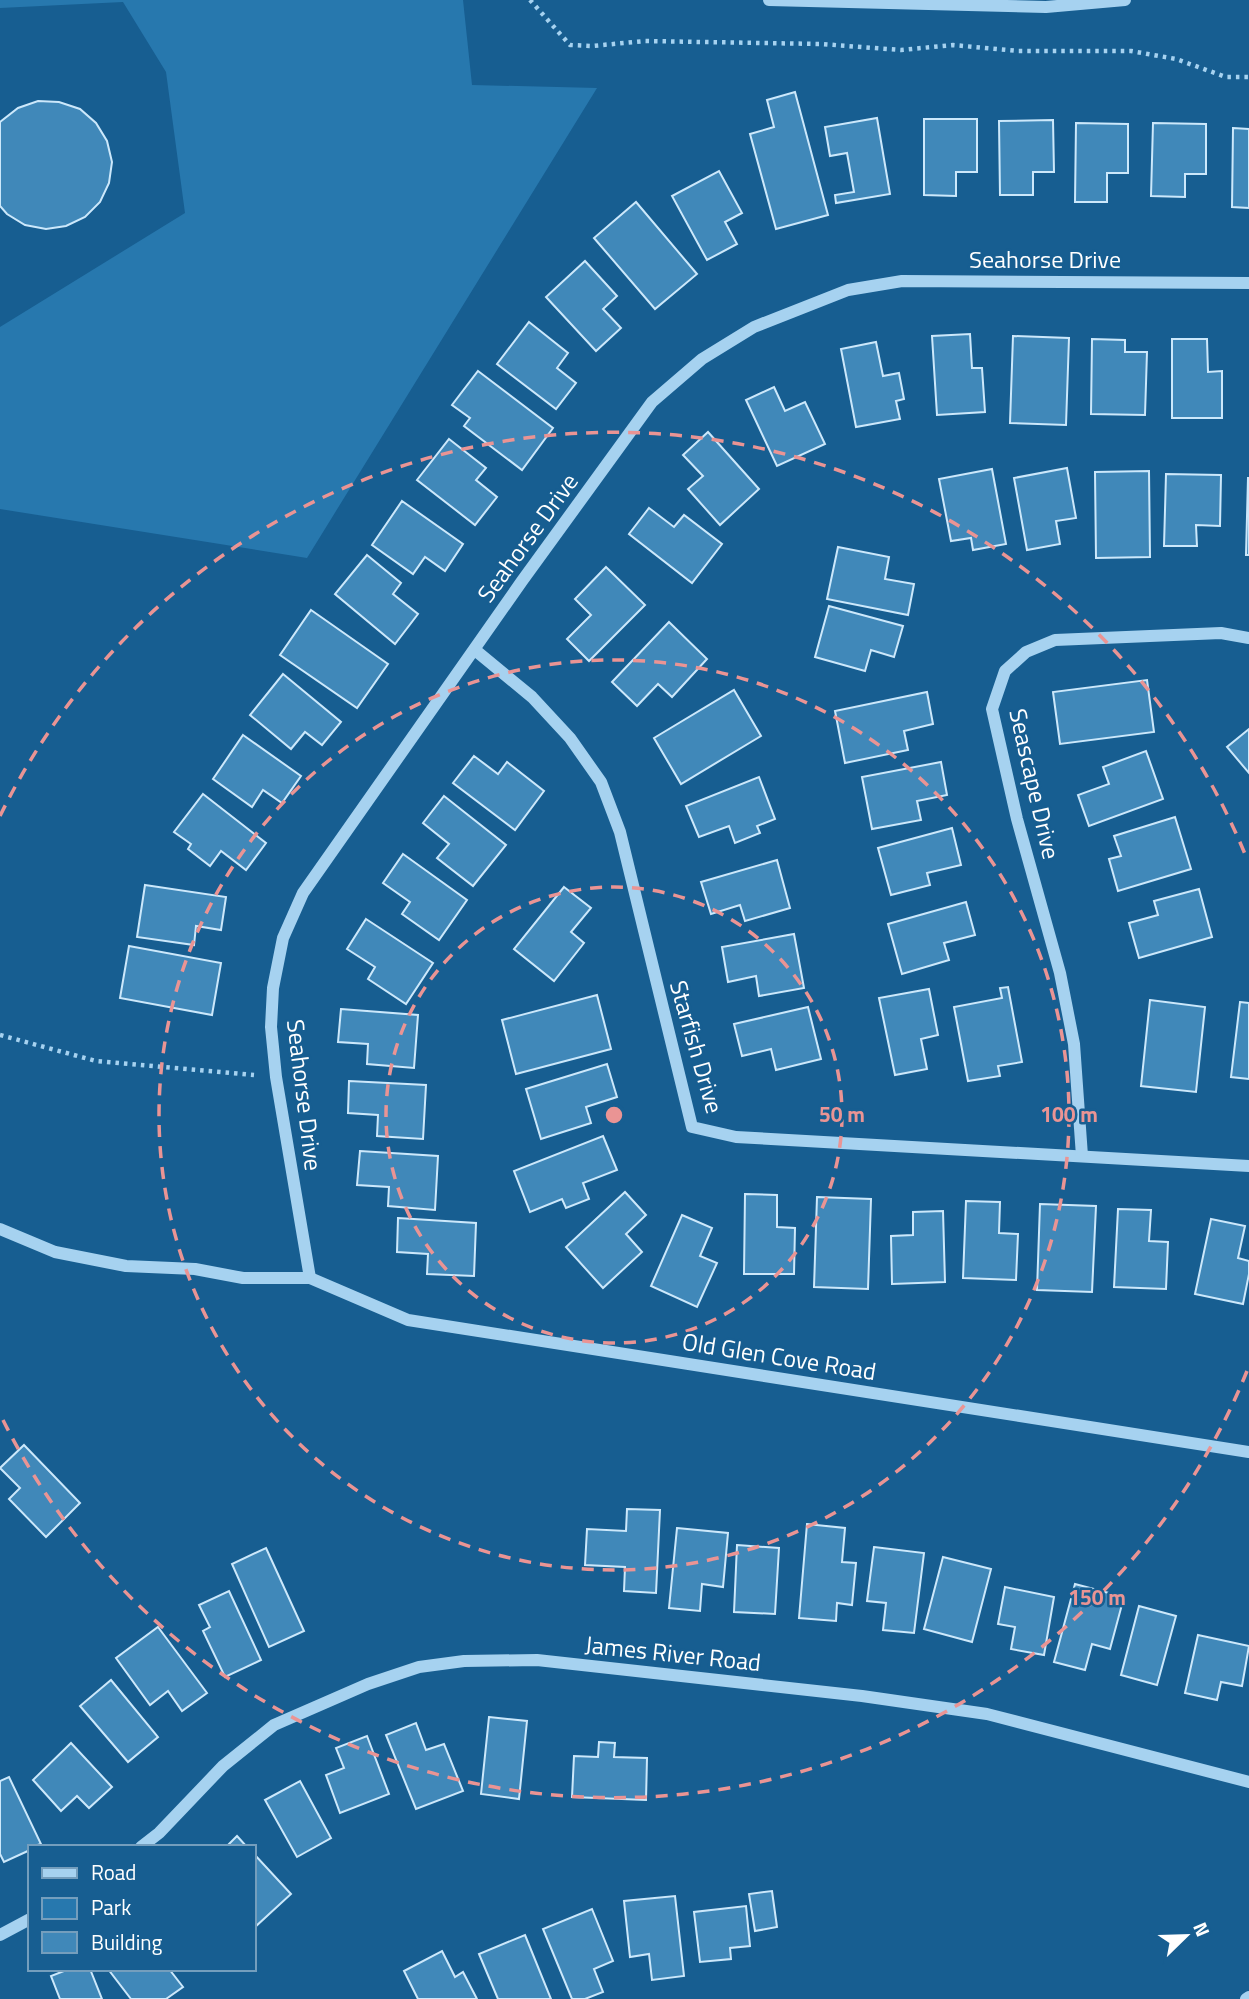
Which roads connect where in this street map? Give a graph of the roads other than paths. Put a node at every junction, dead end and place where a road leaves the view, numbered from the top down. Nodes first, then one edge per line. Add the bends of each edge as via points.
1 (769, 0) edge
2 (1125, 0) edge
3 (1046, 4) edge
4 (1249, 283) edge
5 (1249, 638) edge
6 (475, 650) junction
7 (1082, 1156) junction
8 (1249, 1167) edge
9 (0, 1229) edge
10 (310, 1278) junction
11 (1249, 1452) edge
12 (1249, 1782) edge
13 (144, 1845) edge
14 (28, 1920) edge
15 (0, 1935) edge

1 - 3 street
2 - 3 street
4 - 6 street, Seahorse Drive via 902,281 848,290 754,327 702,359 652,402
5 - 7 street, Seascape Drive via 1221,633 1055,640 1026,652 1005,671 992,709 1060,973 1073,1044
6 - 7 street, Starfish Drive via 532,697 570,738 601,782 620,832 692,1127 736,1137
6 - 10 street, Seahorse Drive via 303,893 283,938 271,1027
7 - 8 street, Starfish Drive
9 - 10 street via 55,1252 126,1266 195,1269 243,1278
10 - 11 street, Old Glen Cove Road via 408,1320
12 - 13 street, James River Road via 987,1714 537,1660 464,1661 419,1667 368,1684 274,1725 223,1766
14 - 15 street

